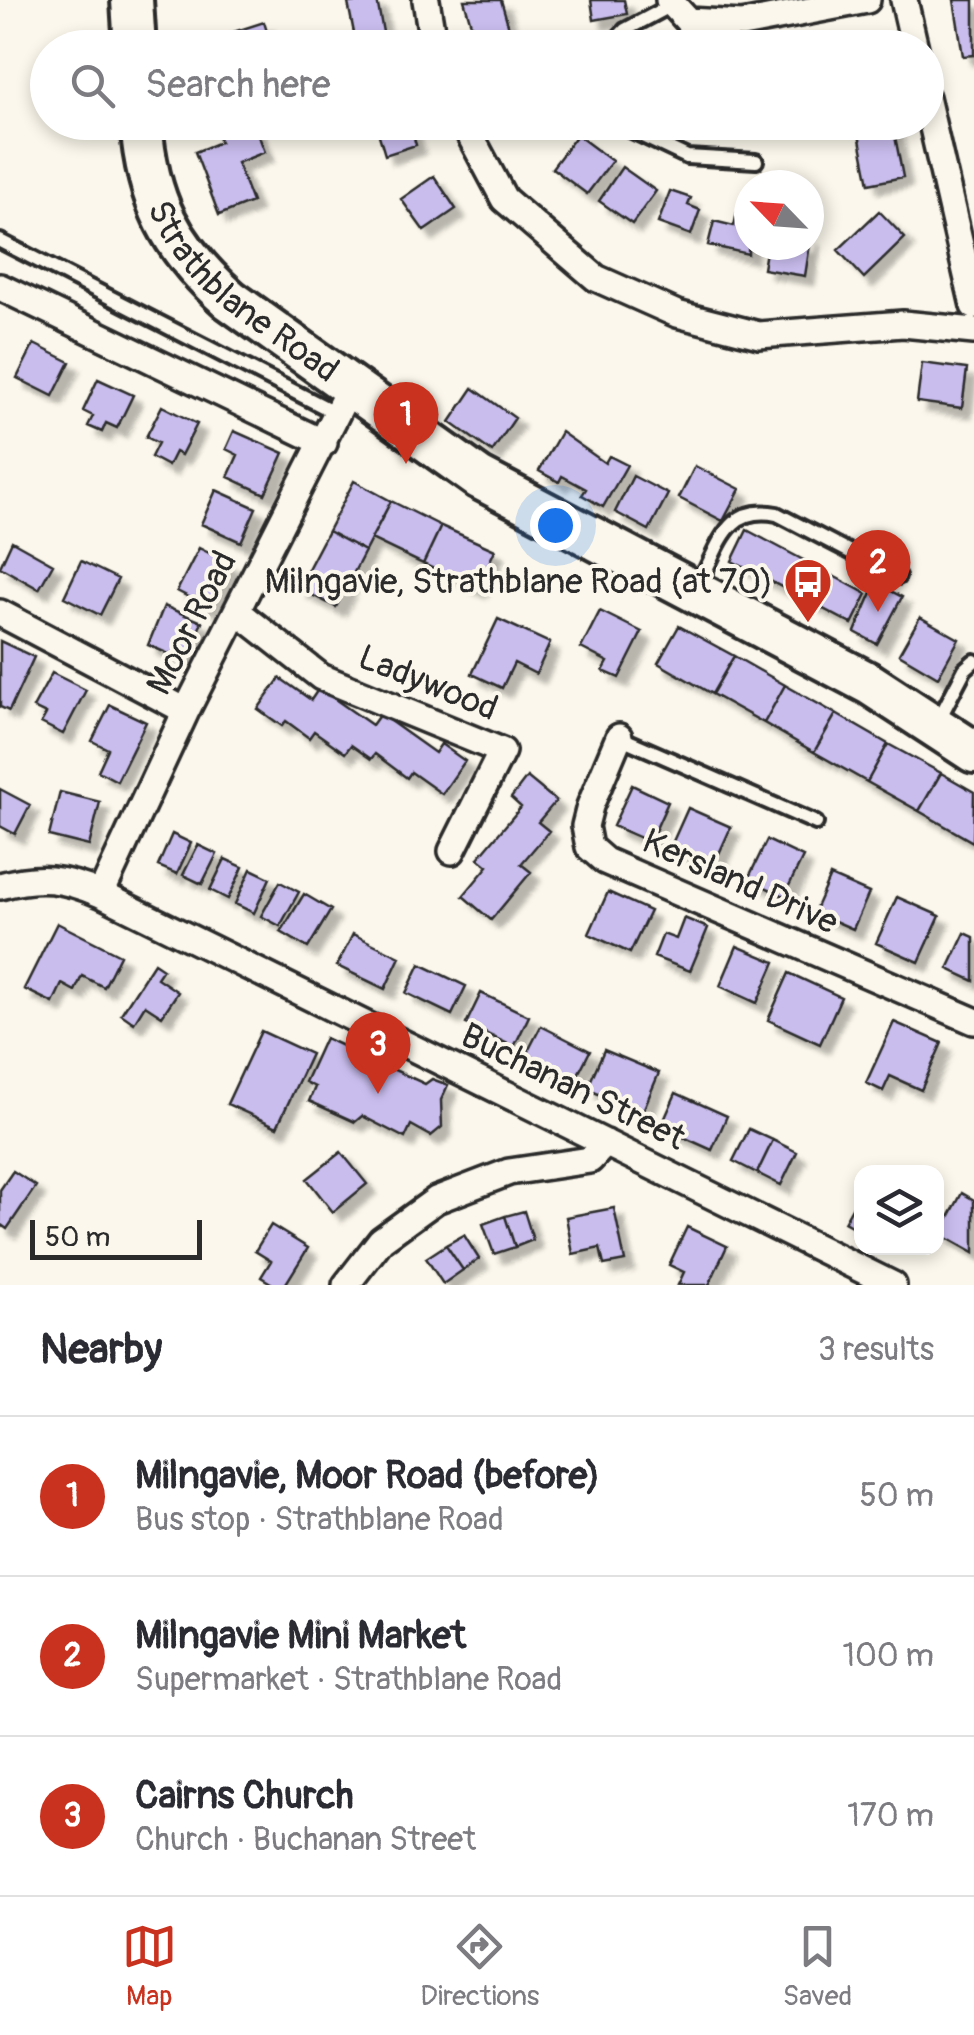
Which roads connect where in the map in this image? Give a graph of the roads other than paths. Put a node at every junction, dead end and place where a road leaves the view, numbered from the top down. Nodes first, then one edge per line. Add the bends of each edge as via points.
1 (132, 0) edge
2 (426, 0) edge
3 (867, 0) edge
4 (904, 0) edge
5 (669, 3) edge
6 (134, 30) edge
7 (431, 30) edge
8 (626, 30) edge
9 (911, 30) edge
10 (144, 140) edge
11 (472, 140) edge
12 (652, 140) edge
13 (936, 140) edge
14 (756, 160) dead end
15 (0, 241) edge
16 (0, 287) edge
17 (974, 306) edge
18 (974, 331) edge
19 (344, 400) junction
20 (324, 443) junction
21 (898, 577) dead end
22 (695, 592) junction
23 (238, 612) junction
24 (0, 613) edge
25 (974, 661) edge
26 (186, 711) junction
27 (936, 725) junction
28 (619, 737) joint
29 (974, 752) edge
30 (816, 823) dead end
31 (452, 851) dead end
32 (0, 886) edge
33 (102, 894) junction
34 (974, 1022) edge
35 (606, 1142) junction
36 (346, 1285) edge
37 (893, 1285) edge

1 - 6 main road
2 - 7 street
3 - 5 street via 742,24 688,20
4 - 9 street
5 - 8 lane
10 - 19 main road, Strathblane Road via 152,194 175,243
11 - 18 street via 504,200 596,278 677,314 759,335 903,324
12 - 14 lane via 688,157
13 - 17 street
15 - 19 lane
16 - 20 street
19 - 20 street, Moor Road
19 - 22 main road, Strathblane Road
20 - 23 street, Moor Road
21 - 22 lane via 777,514 755,510 731,525
22 - 27 main road, Strathblane Road
23 - 26 street, Moor Road
23 - 31 street, Ladywood via 321,677 502,751
24 - 26 street
25 - 27 lane
26 - 33 street, Moor Road
27 - 29 main road, Strathblane Road
28 - 30 lane
28 - 34 street, Kersland Drive via 586,826 589,847 605,861
32 - 33 street, Buchanan Street via 34,876 67,879
33 - 35 street, Buchanan Street
35 - 36 street via 590,1160 509,1172 436,1200 381,1240
35 - 37 street, Buchanan Street

